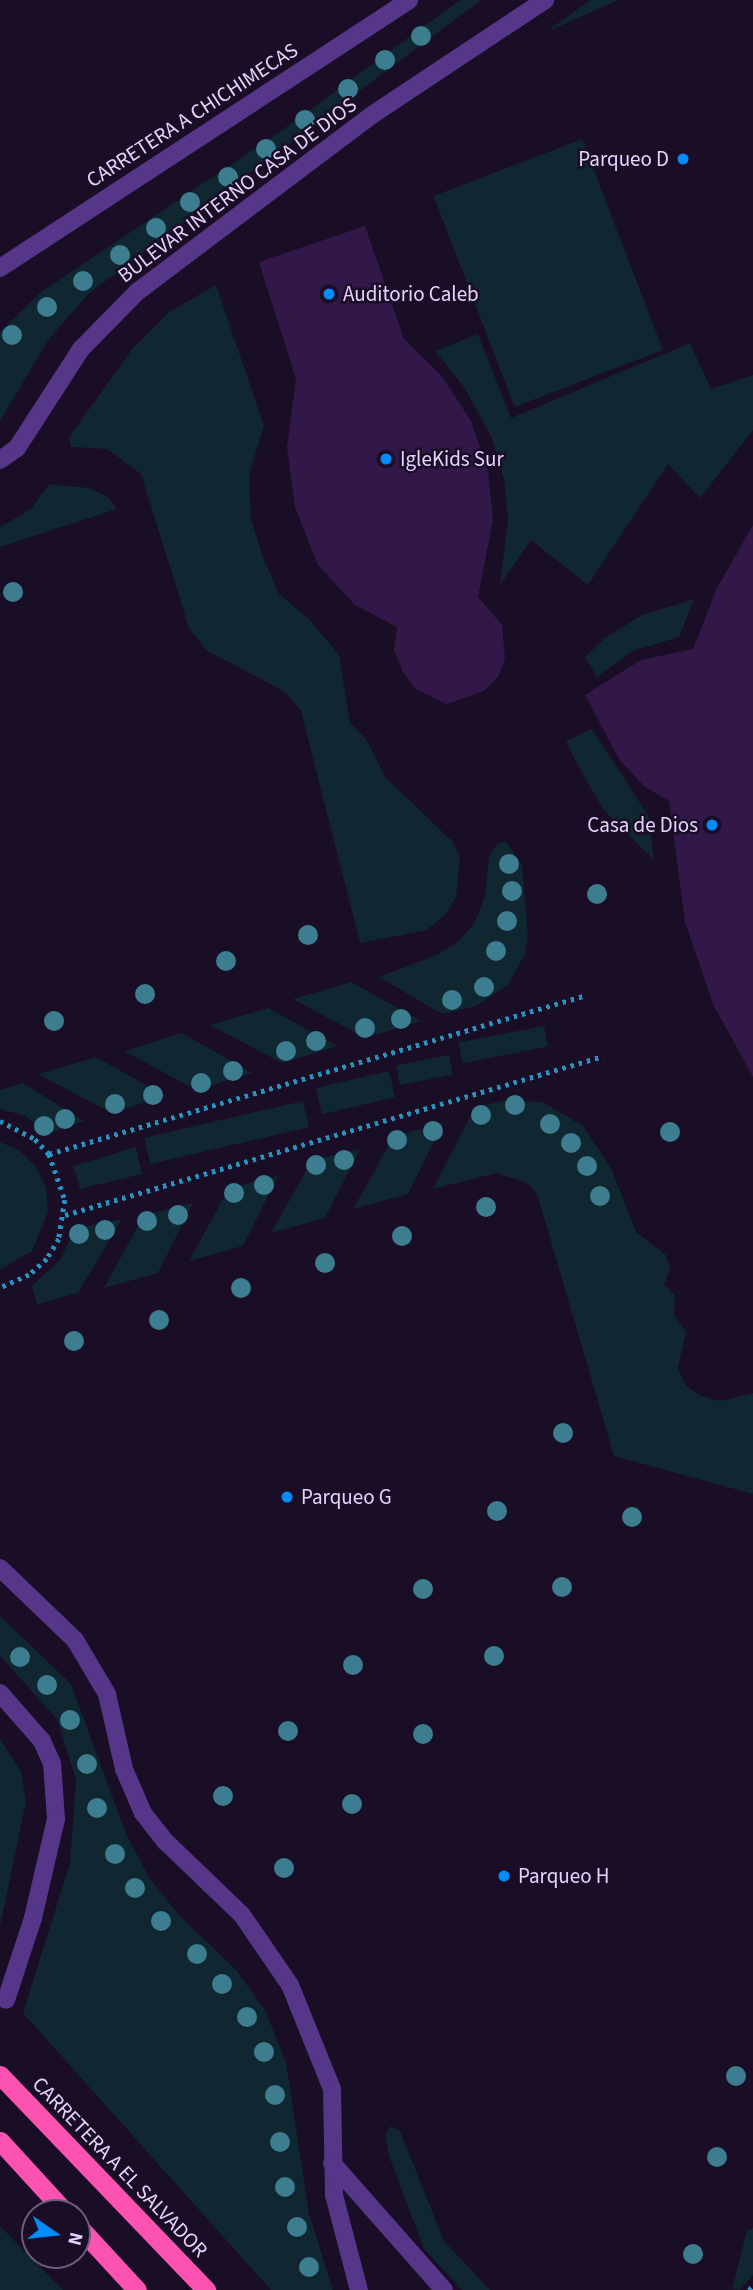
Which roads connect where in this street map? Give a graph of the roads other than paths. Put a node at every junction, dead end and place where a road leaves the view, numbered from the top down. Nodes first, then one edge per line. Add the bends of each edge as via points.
1 (409, 0) edge
2 (545, 0) edge
3 (0, 268) edge
4 (0, 460) edge
5 (0, 1568) edge
6 (0, 1693) edge
7 (6, 2000) dead end
8 (0, 2075) edge
9 (0, 2141) edge
10 (332, 2163) junction
11 (53, 2199) edge
12 (91, 2240) edge
13 (137, 2290) edge
14 (206, 2290) edge
15 (359, 2290) edge
16 (444, 2290) edge

1 - 3 street, CARRETERA A CHICHIMECAS
2 - 4 street, BULEVAR INTERNO CASA DE DIOS via 372,115 137,292 81,349 17,448
5 - 10 street via 75,1640 107,1694 124,1769 143,1813 166,1842 242,1915 290,1984 332,2089
6 - 7 street via 41,1741 51,1763 56,1819 33,1918
8 - 14 highway, CARRETERA A EL SALVADOR
9 - 11 highway
10 - 15 street via 334,2195
10 - 16 street
12 - 13 highway

